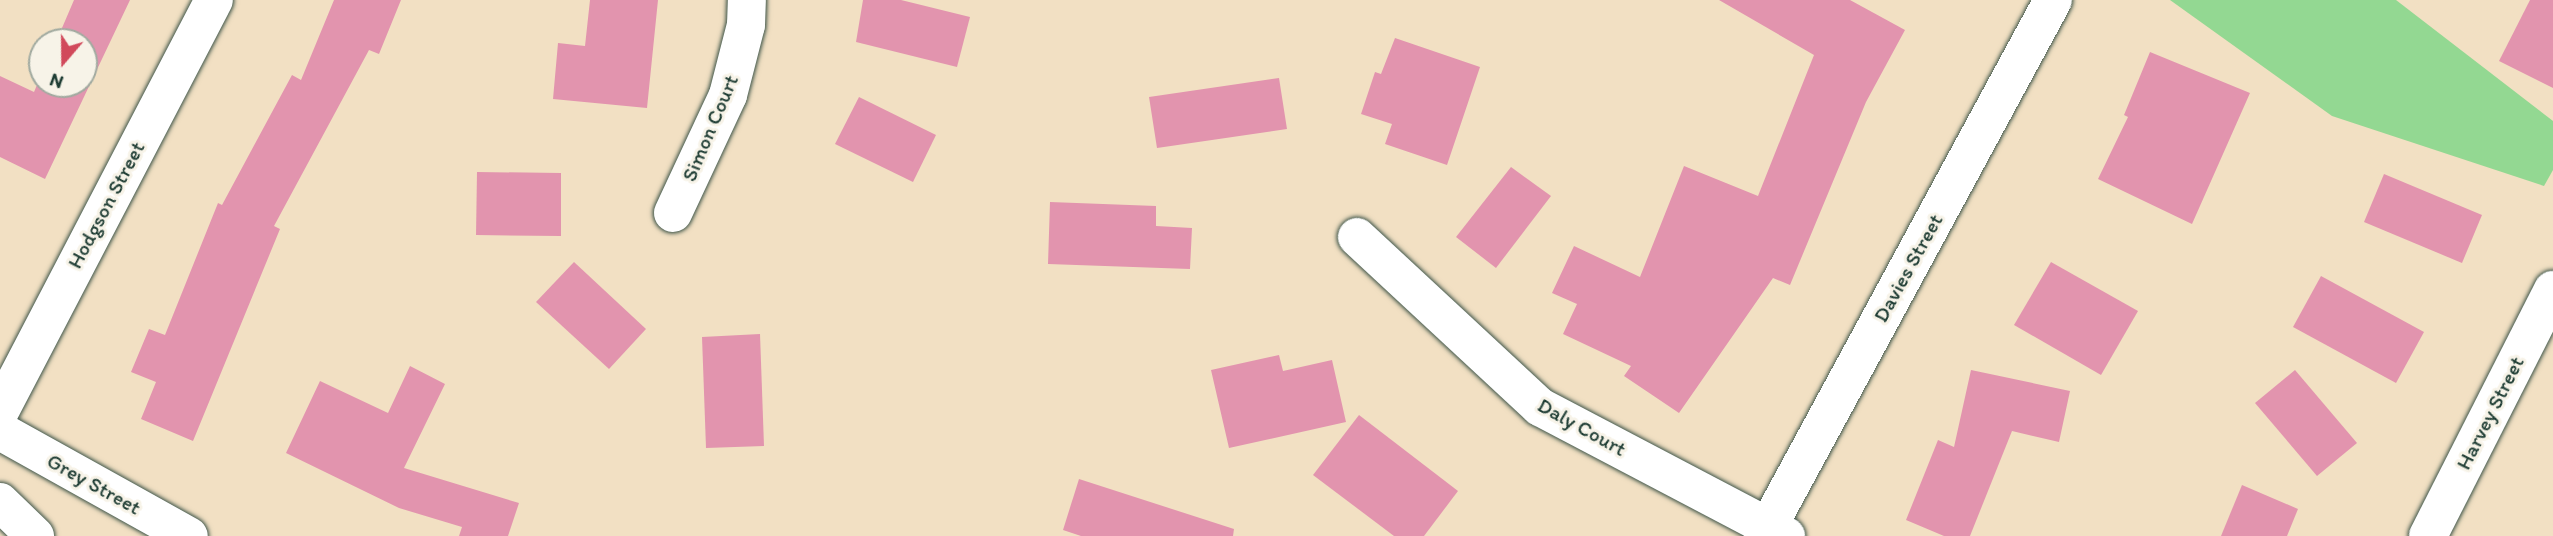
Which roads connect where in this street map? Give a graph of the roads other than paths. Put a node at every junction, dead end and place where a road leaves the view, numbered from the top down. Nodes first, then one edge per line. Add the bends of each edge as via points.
1 (214, 0) edge
2 (747, 0) edge
3 (2053, 0) edge
4 (673, 213) dead end
5 (1357, 237) dead end
6 (2553, 290) edge
7 (0, 411) edge
8 (0, 431) edge
9 (0, 502) edge
10 (1772, 533) edge
11 (35, 536) edge
12 (189, 536) edge
13 (2428, 536) edge

1 - 7 street, Hodgson Street
2 - 4 street, Simon Court via 746,25 728,95
3 - 10 street, Davies Street
5 - 10 street, Daly Court via 1541,407
6 - 13 street, Harvey Street
8 - 12 street, Grey Street
9 - 11 street

